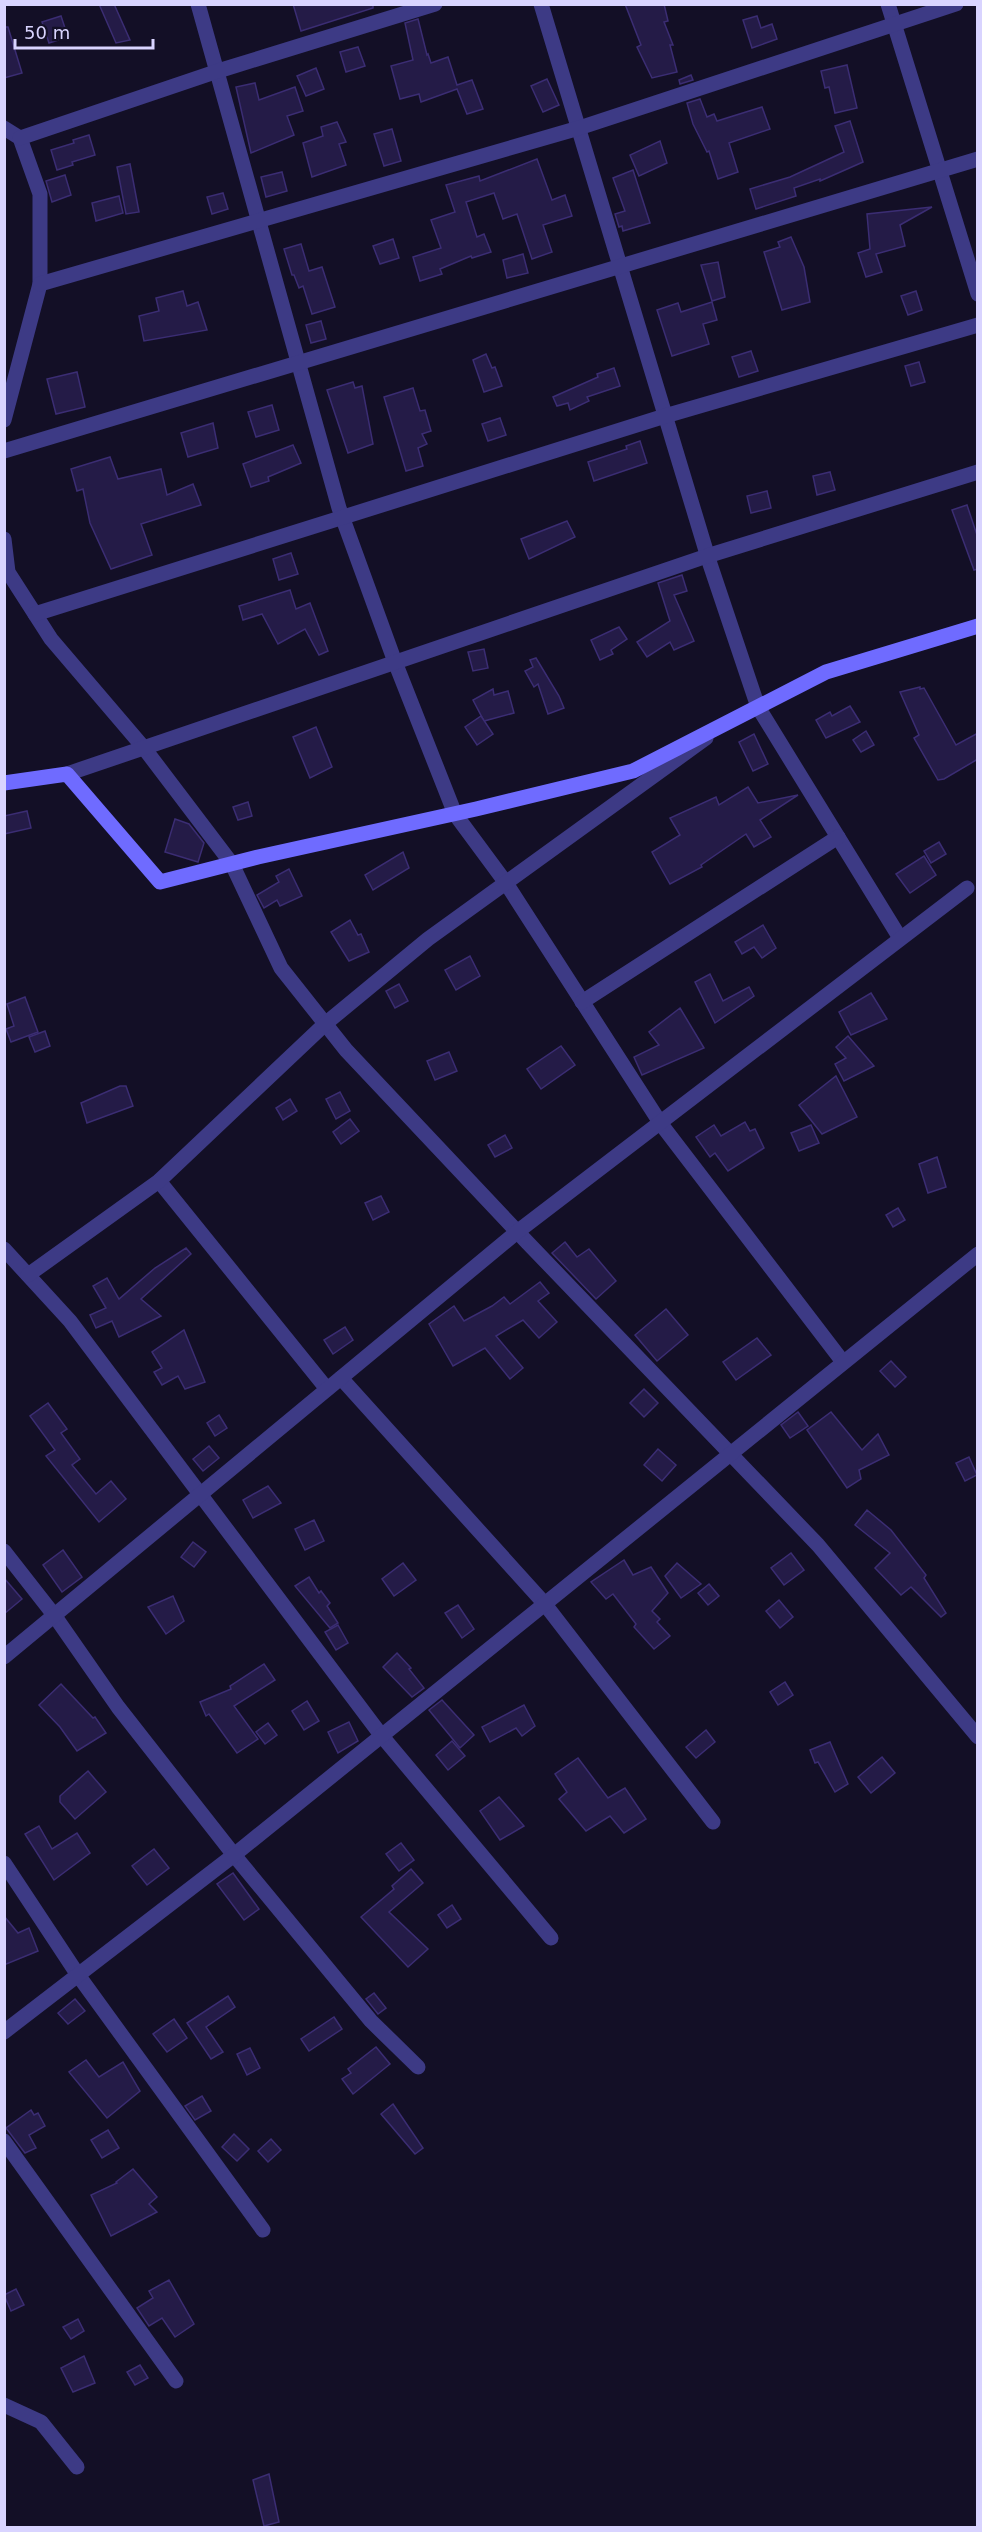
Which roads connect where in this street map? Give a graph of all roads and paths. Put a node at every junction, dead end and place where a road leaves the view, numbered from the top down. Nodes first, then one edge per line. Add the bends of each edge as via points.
1 (198, 4) edge
2 (435, 4) edge
3 (541, 4) edge
4 (888, 4) edge
5 (956, 4) edge
6 (894, 25) junction
7 (218, 71) junction
8 (4, 128) edge
9 (579, 128) junction
10 (20, 138) junction
11 (978, 159) edge
12 (939, 171) junction
13 (257, 221) junction
14 (621, 268) junction
15 (40, 284) junction
16 (978, 294) edge
17 (978, 325) edge
18 (297, 364) junction
19 (665, 416) junction
20 (4, 420) edge
21 (4, 451) edge
22 (978, 472) edge
23 (342, 518) junction
24 (4, 539) edge
25 (707, 556) junction
26 (35, 614) junction
27 (978, 626) edge
28 (395, 662) junction
29 (758, 707) junction
30 (728, 723) junction
31 (144, 748) junction
32 (67, 774) junction
33 (4, 783) edge
34 (456, 814) junction
35 (838, 837) junction
36 (231, 864) junction
37 (506, 883) junction
38 (967, 888) dead end
39 (900, 938) junction
40 (582, 1002) junction
41 (325, 1024) junction
42 (661, 1124) junction
43 (159, 1181) junction
44 (517, 1232) junction
45 (4, 1249) edge
46 (978, 1254) edge
47 (28, 1275) junction
48 (843, 1362) junction
49 (341, 1378) junction
50 (327, 1389) junction
51 (730, 1453) junction
52 (200, 1494) junction
53 (4, 1551) edge
54 (544, 1603) junction
55 (54, 1616) junction
56 (4, 1657) edge
57 (381, 1735) junction
58 (978, 1737) edge
59 (713, 1822) dead end
60 (234, 1855) junction
61 (4, 1863) edge
62 (551, 1938) dead end
63 (78, 1974) junction
64 (4, 2032) edge
65 (418, 2067) dead end
66 (4, 2141) edge
67 (263, 2230) dead end
68 (176, 2381) dead end
69 (4, 2405) edge
70 (77, 2468) dead end

1 - 7 street
2 - 7 street
3 - 9 street
4 - 6 street
5 - 6 street
6 - 9 street
6 - 12 street
7 - 10 street
7 - 13 street
8 - 10 street
9 - 13 street
9 - 14 street
10 - 15 street via 40,194
11 - 12 street
12 - 14 street
12 - 16 street
13 - 15 street
13 - 18 street
14 - 18 street
14 - 19 street
15 - 20 street
17 - 19 street
18 - 21 street
18 - 23 street
19 - 23 street
19 - 25 street
22 - 25 street
23 - 26 street
23 - 28 street
24 - 26 street via 8,572
25 - 28 street
25 - 29 street
26 - 31 street via 51,639
27 - 29 street via 826,672
28 - 31 street
28 - 34 street
29 - 30 street
29 - 35 street
30 - 34 street via 633,771
30 - 37 street
31 - 32 street
31 - 36 street
32 - 33 street
32 - 36 street via 160,882
34 - 36 street
34 - 37 street
35 - 39 street
35 - 40 street
36 - 41 street via 281,968
37 - 40 street
37 - 41 street via 428,939
38 - 39 street
39 - 42 street
40 - 42 street
41 - 43 street
41 - 44 street
42 - 44 street
42 - 48 street
43 - 47 street
43 - 50 street
44 - 49 street
44 - 51 street
45 - 47 street
46 - 48 street
47 - 52 street via 70,1321
48 - 51 street
49 - 50 street
49 - 54 street
50 - 52 street
51 - 54 street
51 - 58 street via 818,1545
52 - 55 street
52 - 57 street
53 - 55 street
54 - 57 street
54 - 59 street
55 - 56 street
55 - 60 street via 118,1707
57 - 60 street
57 - 62 street
60 - 63 street
60 - 65 street via 371,2021
61 - 63 street
63 - 64 street
63 - 67 street
66 - 68 street
69 - 70 street via 41,2422

